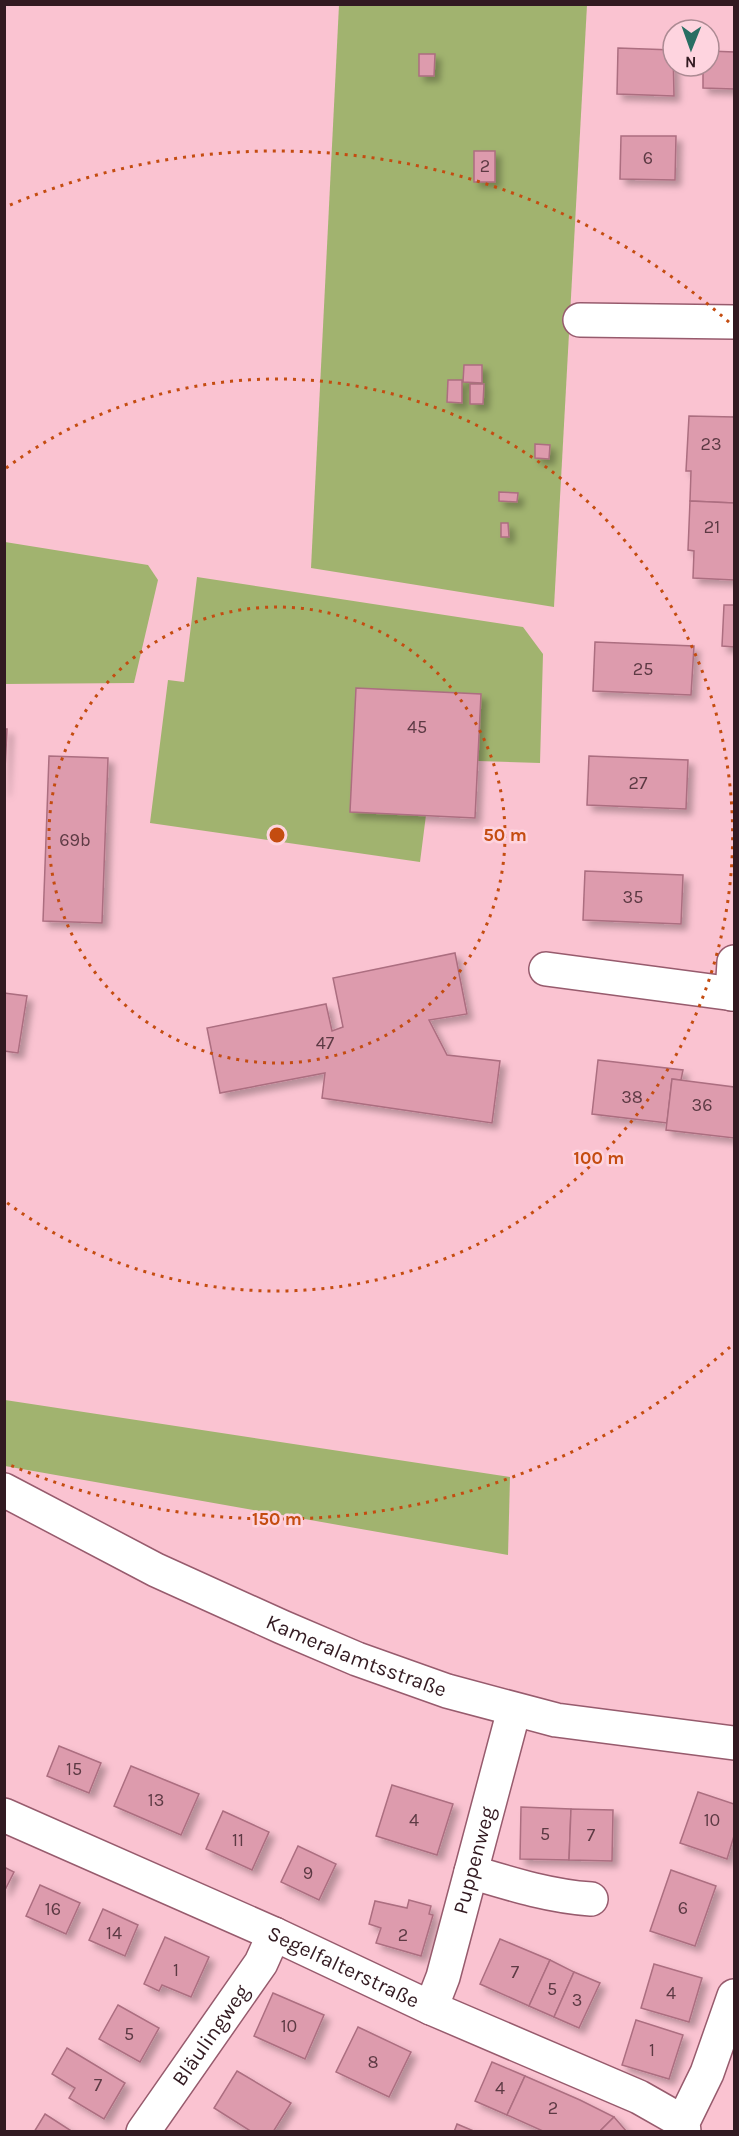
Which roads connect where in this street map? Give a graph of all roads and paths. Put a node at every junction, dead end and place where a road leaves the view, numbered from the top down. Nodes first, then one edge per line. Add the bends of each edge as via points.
1 (580, 320) dead end
2 (735, 322) edge
3 (735, 962) edge
4 (546, 969) dead end
5 (733, 994) edge
6 (4, 1490) edge
7 (514, 1710) junction
8 (735, 1743) edge
9 (4, 1815) edge
10 (471, 1872) junction
11 (591, 1899) dead end
12 (274, 1934) junction
13 (735, 1996) edge
14 (430, 2008) junction
15 (683, 2127) edge
16 (143, 2132) edge

1 - 2 street
3 - 5 street
4 - 5 street
6 - 7 street, Kameralamtsstraße via 156,1570 282,1627 436,1688
7 - 8 street, Kameralamtsstraße via 556,1720
7 - 10 street, Puppenweg
9 - 12 street, Segelfalterstraße
10 - 11 street via 552,1894
10 - 14 street, Puppenweg via 443,1977
12 - 14 street, Segelfalterstraße
12 - 16 street, Bläulingweg via 261,1963
13 - 15 street
14 - 15 street, Segelfalterstraße via 639,2097

